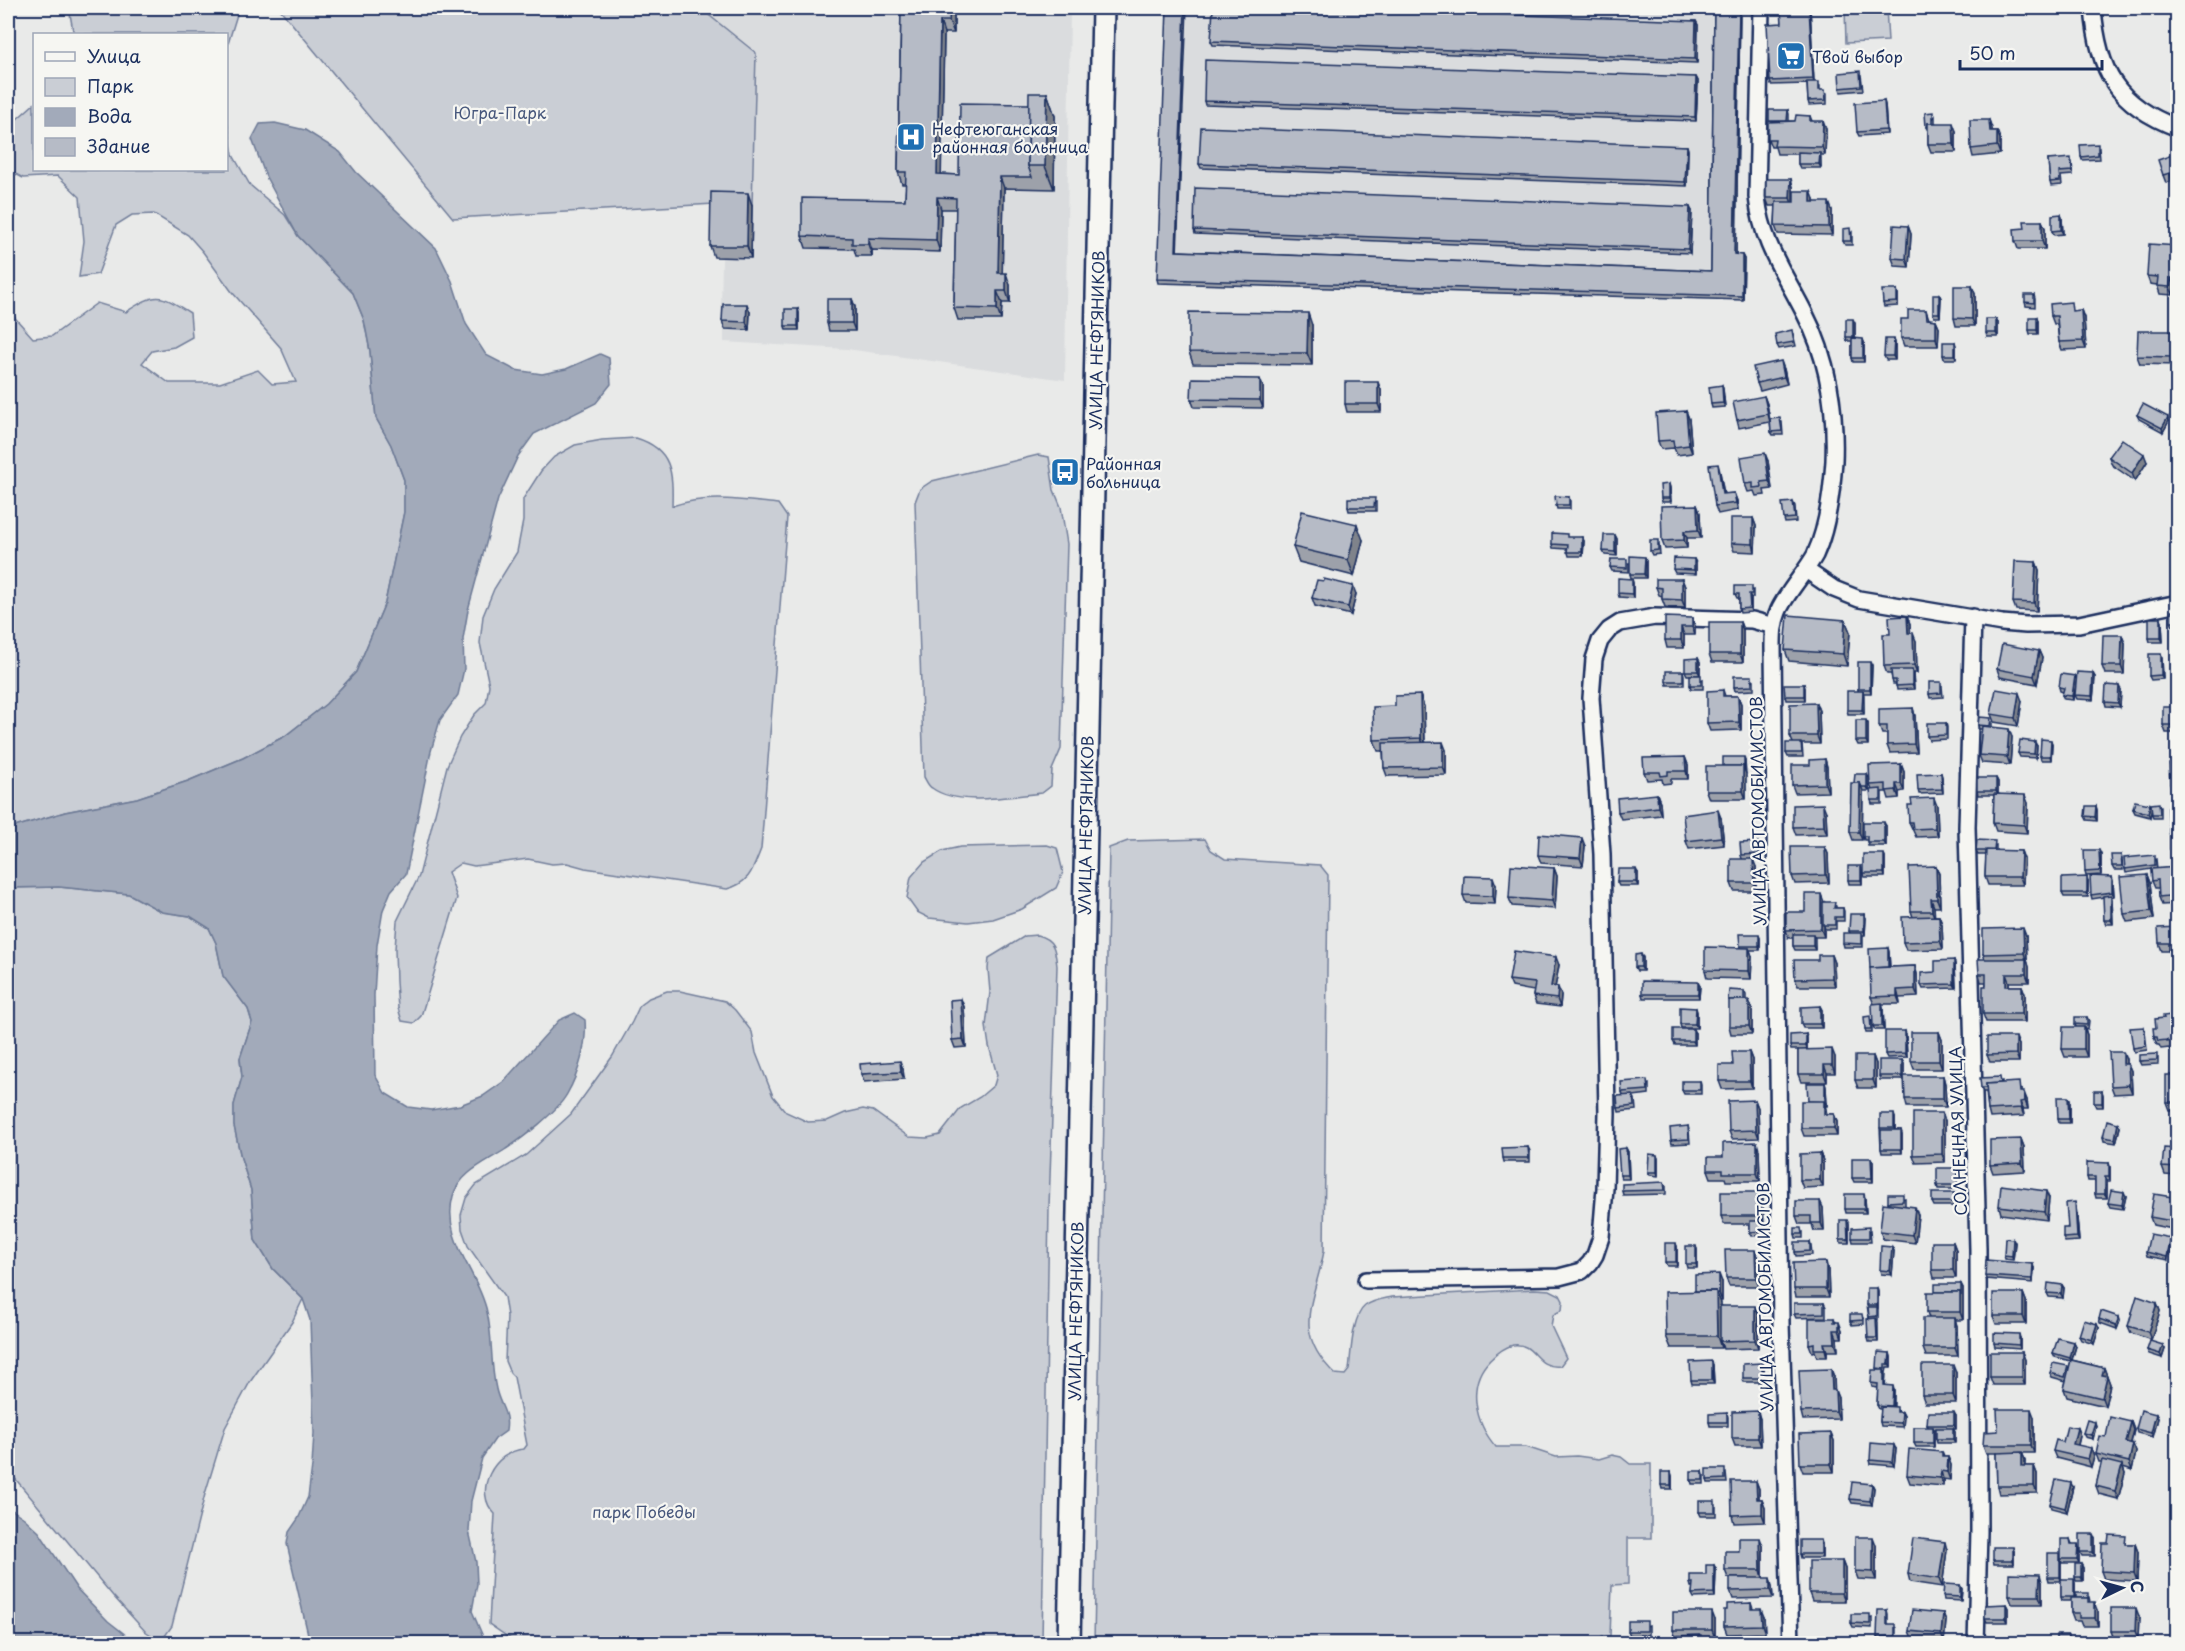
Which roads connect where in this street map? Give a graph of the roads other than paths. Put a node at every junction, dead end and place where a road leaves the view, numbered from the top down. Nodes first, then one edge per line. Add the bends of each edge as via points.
1 (1103, 8) edge
2 (1761, 8) edge
3 (2093, 8) edge
4 (2178, 128) edge
5 (1806, 570) junction
6 (2178, 603) edge
7 (1973, 617) junction
8 (1774, 626) junction
9 (1366, 1280) dead end
10 (1069, 1644) edge
11 (1791, 1644) edge
12 (1976, 1644) edge

1 - 10 street, УЛИЦА НЕФТЯНИКОВ
2 - 5 street, УЛИЦА АВТОМОБИЛИСТОВ via 1757,196 1760,220 1815,334 1828,383 1833,428 1830,501 1816,553
3 - 4 street via 2102,58 2113,84 2135,107
5 - 7 street via 1845,595
5 - 8 street, УЛИЦА АВТОМОБИЛИСТОВ via 1778,610
6 - 7 street via 2079,624 2026,625
7 - 12 street, СОЛНЕЧНАЯ УЛИЦА via 1967,827 1978,1249
8 - 9 street via 1752,620 1706,618 1633,620 1609,630 1594,659 1591,698 1602,854 1607,1113 1601,1237 1590,1263 1582,1271 1559,1277
8 - 11 street, УЛИЦА АВТОМОБИЛИСТОВ via 1781,1323

